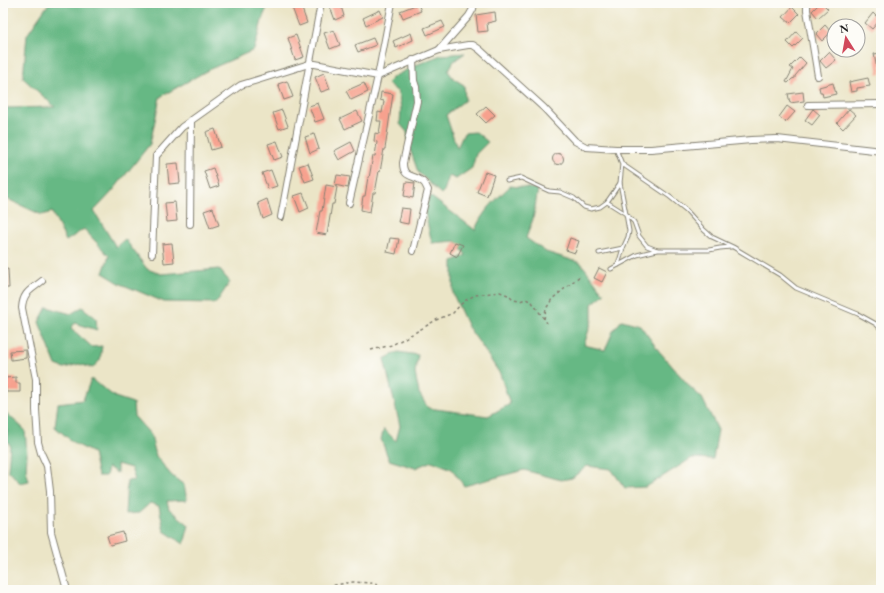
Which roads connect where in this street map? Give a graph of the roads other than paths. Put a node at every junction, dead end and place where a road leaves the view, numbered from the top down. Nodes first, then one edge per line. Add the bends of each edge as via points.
1 (321, 3) edge
2 (392, 3) edge
3 (474, 3) edge
4 (807, 3) edge
5 (439, 50) junction
6 (413, 60) junction
7 (310, 64) junction
8 (378, 76) junction
9 (818, 76) dead end
10 (881, 104) edge
11 (808, 105) dead end
12 (191, 120) junction
13 (616, 149) junction
14 (881, 151) edge
15 (622, 164) junction
16 (507, 181) dead end
17 (620, 183) junction
18 (607, 202) junction
19 (349, 203) dead end
20 (626, 214) junction
21 (281, 217) dead end
22 (190, 224) dead end
23 (733, 247) junction
24 (623, 248) junction
25 (657, 250) junction
26 (413, 251) dead end
27 (599, 253) dead end
28 (152, 254) dead end
29 (618, 265) junction
30 (611, 269) dead end
31 (42, 281) dead end
32 (881, 329) edge
33 (67, 590) edge

1 - 7 street
2 - 8 street
3 - 5 street via 468,16
4 - 9 street
5 - 6 street
5 - 13 street via 473,45 544,108 575,141 586,147
6 - 8 street
6 - 26 street via 417,101 403,168 410,176 422,180 428,190
7 - 8 street
7 - 12 street via 241,85
7 - 21 street
8 - 19 street
10 - 11 street
12 - 22 street
12 - 28 street via 156,156
13 - 14 street via 651,149 776,139
13 - 15 lane
15 - 17 lane
15 - 23 lane via 670,197 712,237
16 - 18 lane via 521,178 549,191 560,192 574,198 584,207 592,209
17 - 18 lane
17 - 20 lane
18 - 20 lane
20 - 24 lane via 629,231
20 - 25 lane via 634,222 639,236 647,246
23 - 25 lane via 709,250
23 - 32 lane via 780,275 796,288 858,314
24 - 27 lane
24 - 29 lane
25 - 29 lane via 637,255
29 - 30 lane
31 - 33 street via 27,293 22,308 36,379 38,442 47,466 51,532

